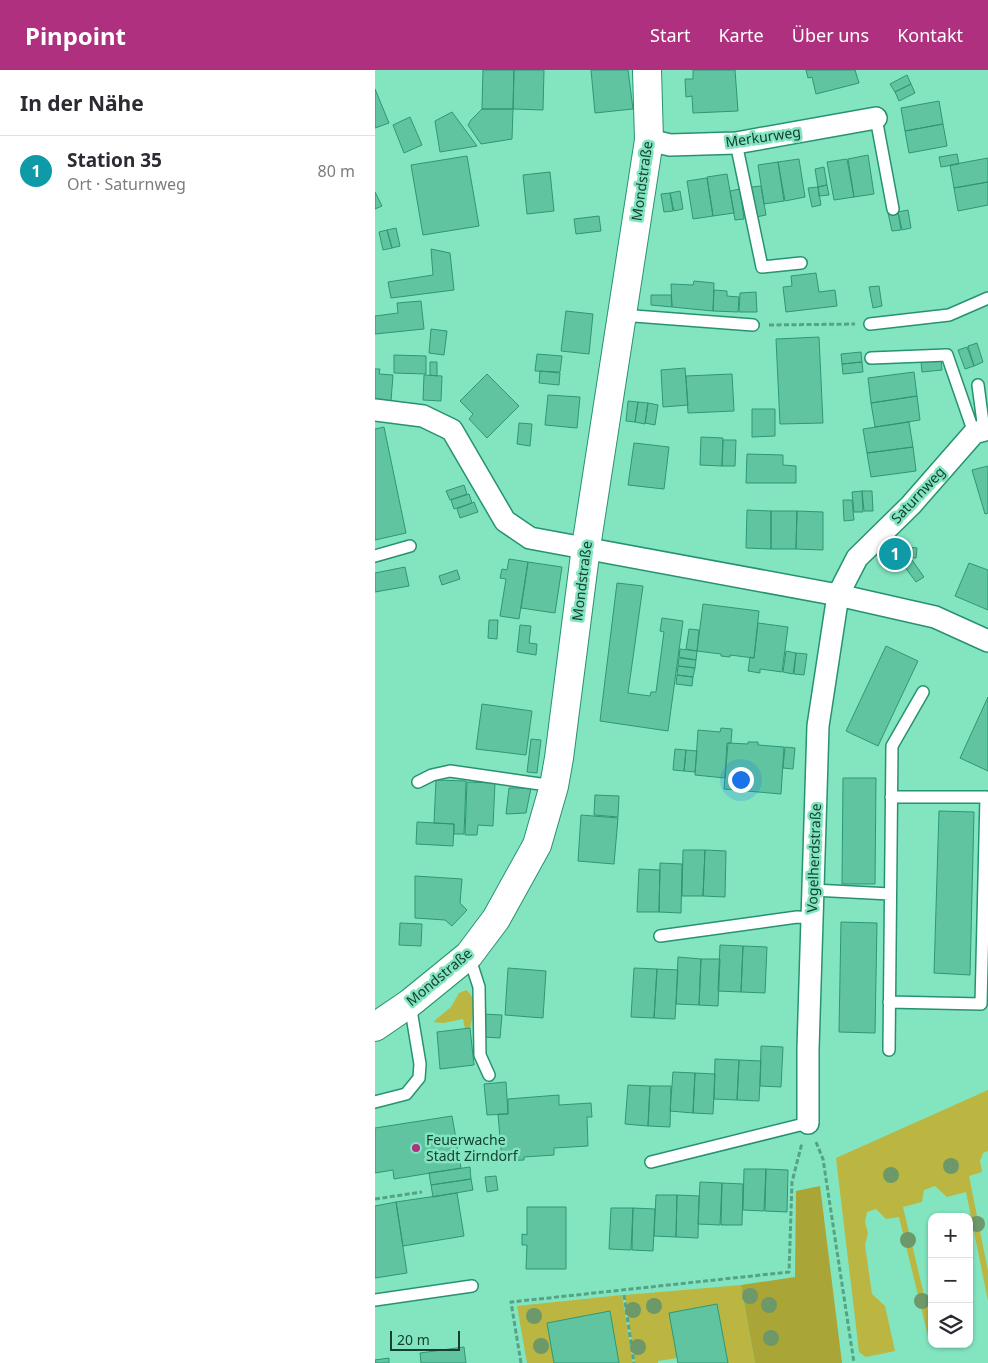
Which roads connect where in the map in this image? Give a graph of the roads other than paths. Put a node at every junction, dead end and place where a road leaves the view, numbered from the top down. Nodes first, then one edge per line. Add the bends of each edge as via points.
1 (647, 70) edge
2 (876, 118) joint
3 (649, 140) junction
4 (735, 143) junction
5 (893, 209) dead end
6 (801, 263) dead end
7 (988, 298) edge
8 (621, 315) junction
9 (870, 324) road end
10 (753, 325) road end
11 (871, 358) dead end
12 (978, 385) dead end
13 (375, 410) edge
14 (982, 431) edge
15 (410, 546) dead end
16 (586, 547) junction
17 (375, 556) edge
18 (838, 595) junction
19 (988, 641) edge
20 (923, 692) dead end
21 (418, 782) dead end
22 (554, 786) junction
23 (891, 797) junction
24 (813, 890) junction
25 (890, 894) junction
26 (812, 918) junction
27 (660, 936) dead end
28 (469, 955) junction
29 (889, 1002) junction
30 (410, 1003) junction
31 (375, 1027) edge
32 (889, 1050) dead end
33 (489, 1076) dead end
34 (375, 1102) edge
35 (808, 1123) joint
36 (651, 1162) dead end
37 (472, 1286) dead end
38 (375, 1300) edge

1 - 3 street, Mondstraße
2 - 4 street, Merkurweg
2 - 5 lane
3 - 4 street, Merkurweg via 670,145
3 - 8 street, Mondstraße
4 - 6 lane via 762,267
7 - 9 lane via 949,315
8 - 10 lane
8 - 16 street, Mondstraße
11 - 14 lane via 947,355
12 - 14 lane
13 - 16 street via 423,416 451,430 505,521 530,538
14 - 18 street, Saturnweg via 857,558
15 - 17 lane
16 - 18 street
16 - 22 street, Mondstraße
18 - 19 street via 935,618
18 - 24 street, Vogelherdstraße via 818,726
20 - 23 lane via 892,746
21 - 22 lane via 445,771
22 - 28 street, Mondstraße via 537,845 496,919
23 - 25 lane
23 - 29 lane via 986,798 981,1004
24 - 25 lane
24 - 26 street, Vogelherdstraße
25 - 29 lane
26 - 27 lane via 797,917
26 - 35 street, Vogelherdstraße
28 - 30 street, Mondstraße
28 - 33 lane via 479,987 480,1055
29 - 32 lane
30 - 31 street, Mondstraße
30 - 34 lane via 419,1078 407,1094
35 - 36 lane
37 - 38 lane

